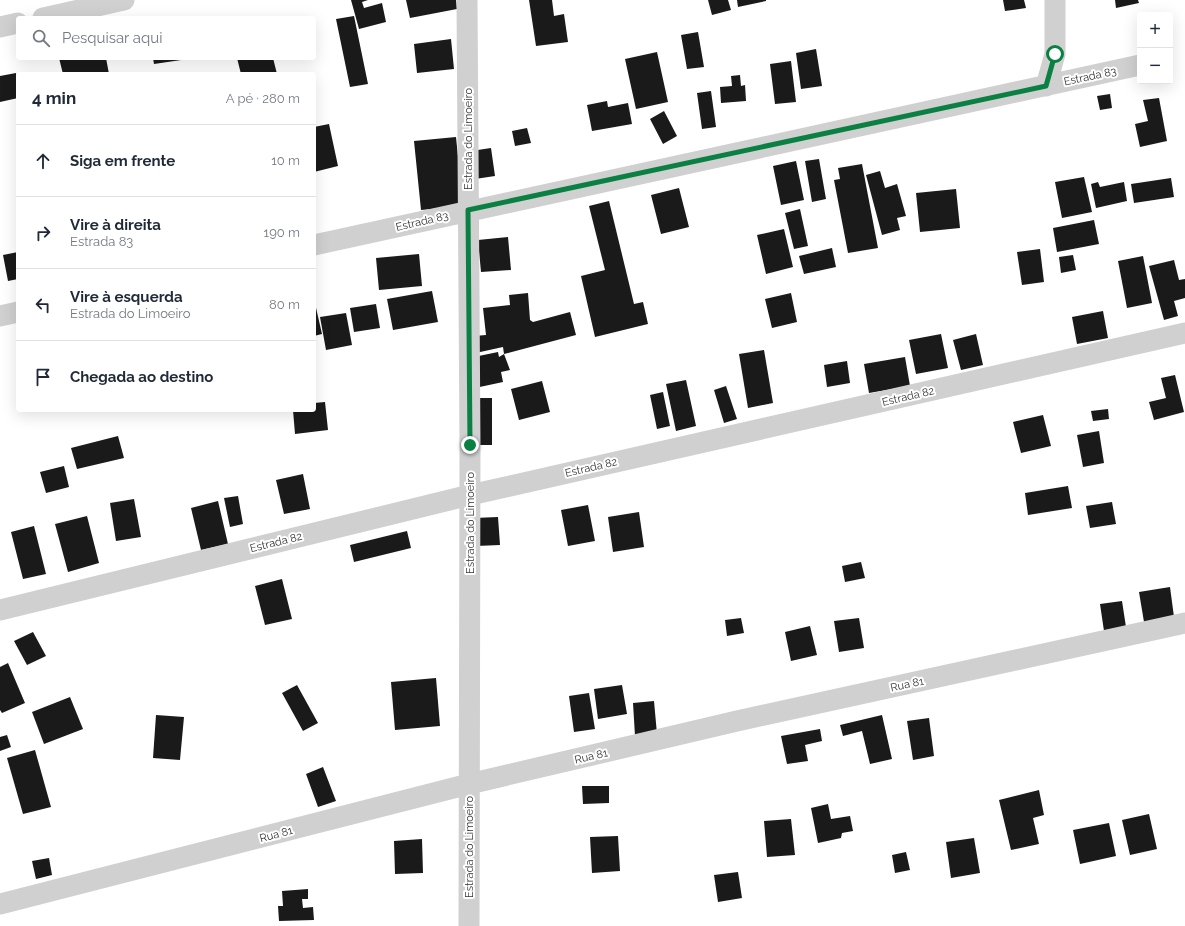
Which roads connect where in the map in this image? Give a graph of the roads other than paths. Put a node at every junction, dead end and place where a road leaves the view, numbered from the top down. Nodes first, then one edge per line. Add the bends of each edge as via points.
1 (124, 0) edge
2 (467, 0) edge
3 (1055, 0) edge
4 (52, 16) edge
5 (16, 23) edge
6 (0, 27) edge
7 (1137, 66) edge
8 (1046, 86) junction
9 (468, 210) junction
10 (316, 245) edge
11 (16, 312) edge
12 (0, 316) edge
13 (1185, 333) edge
14 (470, 495) junction
15 (0, 610) edge
16 (1185, 623) edge
17 (469, 784) junction
18 (0, 904) edge
19 (469, 926) edge

1 - 4 street
2 - 9 street, Estrada do Limoeiro
3 - 8 street via 1055,54
5 - 6 street
7 - 8 street, Estrada 83
8 - 9 street, Estrada 83
9 - 10 street, Estrada 83
9 - 14 street, Estrada do Limoeiro
11 - 12 street
13 - 14 street, Estrada 82
14 - 15 street, Estrada 82
14 - 17 street, Estrada do Limoeiro
16 - 17 street, Rua 81
17 - 18 street, Rua 81
17 - 19 street, Estrada do Limoeiro

